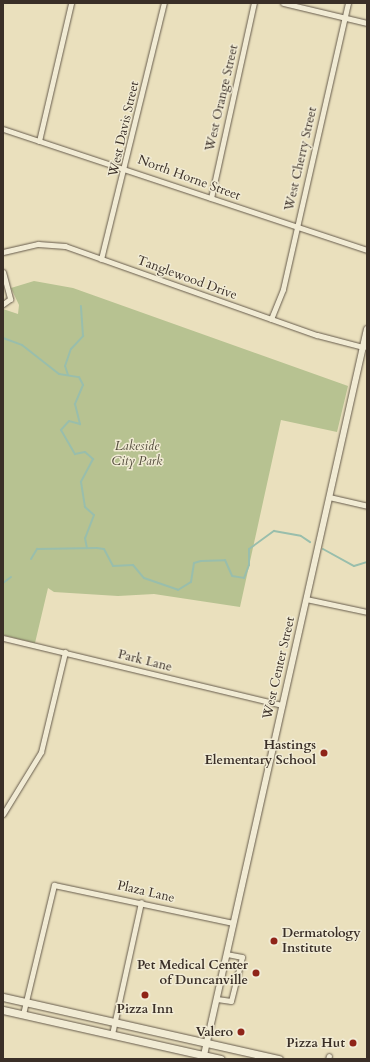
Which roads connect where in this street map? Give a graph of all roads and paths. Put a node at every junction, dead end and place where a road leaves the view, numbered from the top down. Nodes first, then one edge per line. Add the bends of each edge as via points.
1 (71, 3) edge
2 (164, 3) edge
3 (254, 3) edge
4 (283, 3) edge
5 (348, 3) edge
6 (345, 17) junction
7 (367, 23) edge
8 (3, 129) edge
9 (39, 141) junction
10 (126, 167) junction
11 (211, 198) junction
12 (297, 228) junction
13 (367, 250) edge
14 (3, 252) edge
15 (101, 259) junction
16 (3, 272) edge
17 (6, 303) edge
18 (271, 319) junction
19 (367, 329) edge
20 (363, 347) junction
21 (329, 497) junction
22 (367, 506) edge
23 (306, 599) junction
24 (367, 612) edge
25 (3, 638) edge
26 (65, 652) junction
27 (282, 705) junction
28 (3, 814) edge
29 (141, 902) junction
30 (233, 923) junction
31 (227, 954) junction
32 (3, 997) edge
33 (217, 999) junction
34 (26, 1002) junction
35 (3, 1010) edge
36 (23, 1014) junction
37 (114, 1022) junction
38 (112, 1034) junction
39 (207, 1043) junction
40 (203, 1057) edge
41 (221, 1059) edge
42 (280, 1059) edge

1 - 9 street
2 - 10 street, West Davis Street
3 - 11 street, West Orange Street
4 - 6 street
5 - 6 street, West Cherry Street
6 - 7 street
6 - 12 street, West Cherry Street
8 - 9 street, North Horne Street
9 - 10 street, North Horne Street
10 - 11 street, North Horne Street
10 - 15 street, West Davis Street
11 - 12 street, North Horne Street
12 - 13 street, North Horne Street
12 - 18 street, West Cherry Street via 283,289
14 - 15 street, Tanglewood Drive via 50,244
15 - 18 street, Tanglewood Drive
16 - 17 street via 10,296
18 - 20 street, Tanglewood Drive
19 - 20 street, West Center Street
20 - 21 street, West Center Street
21 - 22 street
21 - 23 street, West Center Street
23 - 24 street
23 - 27 street, West Center Street
25 - 26 street, Park Lane
26 - 27 street, Park Lane
26 - 28 street via 41,752
27 - 30 street, West Center Street
29 - 30 street, Plaza Lane
29 - 34 street, Plaza Lane via 54,885
29 - 37 street
30 - 31 street, West Center Street
31 - 33 street, West Center Street
31 - 33 street via 242,957 231,1001
32 - 34 main road
33 - 39 street, West Center Street
34 - 36 street
34 - 37 main road
35 - 36 main road
36 - 38 main road
37 - 38 street
37 - 39 main road
38 - 40 main road
39 - 40 street, West Center Street
39 - 42 main road
40 - 41 main road

